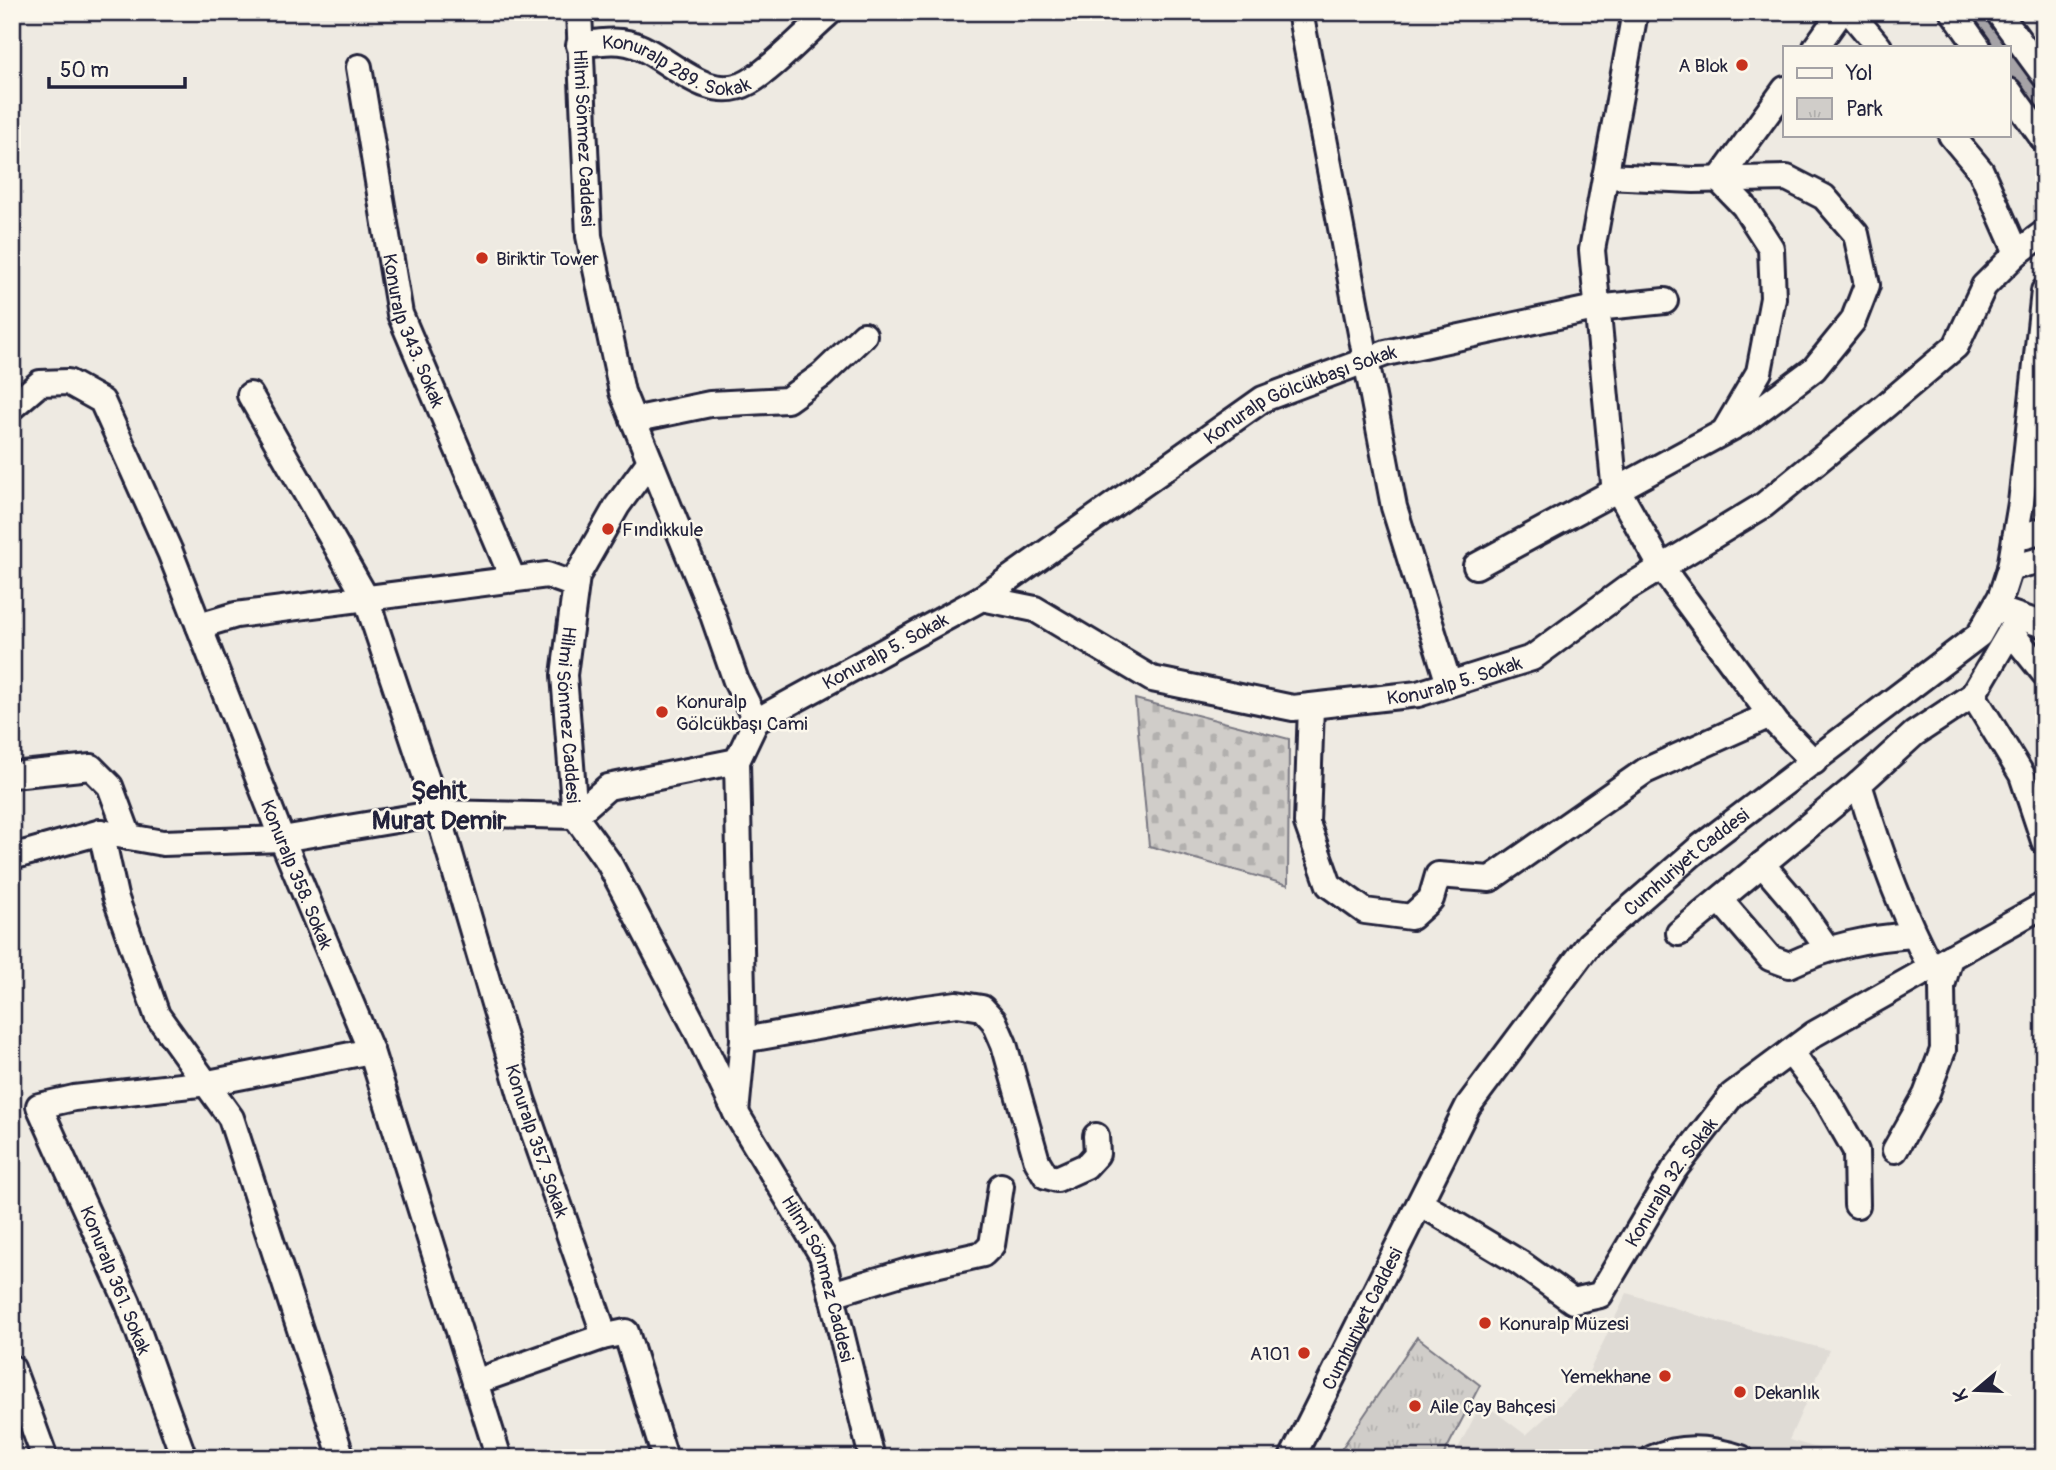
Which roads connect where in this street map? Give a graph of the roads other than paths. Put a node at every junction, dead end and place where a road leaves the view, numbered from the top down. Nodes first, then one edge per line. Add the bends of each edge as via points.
1 (579, 12) edge
2 (830, 12) edge
3 (1300, 12) edge
4 (1634, 12) edge
5 (1841, 12) edge
6 (1850, 12) edge
7 (1952, 12) edge
8 (1998, 12) edge
9 (579, 45) junction
10 (1817, 46) edge
11 (1878, 46) edge
12 (1977, 46) edge
13 (359, 67) dead end
14 (2044, 75) edge
15 (1783, 92) edge
16 (2010, 92) edge
17 (1952, 136) edge
18 (2044, 140) edge
19 (1605, 176) junction
20 (1718, 180) junction
21 (2044, 233) edge
22 (2017, 253) junction
23 (2044, 291) edge
24 (1665, 301) dead end
25 (1595, 308) junction
26 (864, 335) dead end
27 (1366, 360) junction
28 (17, 395) edge
29 (250, 395) dead end
30 (633, 420) junction
31 (1724, 432) junction
32 (650, 461) junction
33 (1618, 490) junction
34 (2044, 530) edge
35 (2015, 538) junction
36 (2044, 559) edge
37 (1476, 566) dead end
38 (1661, 568) junction
39 (2010, 568) junction
40 (513, 579) junction
41 (575, 585) junction
42 (366, 598) junction
43 (982, 598) junction
44 (1994, 608) junction
45 (2015, 624) junction
46 (2044, 625) edge
47 (199, 626) junction
48 (2044, 674) edge
49 (1449, 684) junction
50 (1973, 695) junction
51 (1311, 706) junction
52 (1770, 715) junction
53 (756, 721) junction
54 (737, 761) junction
55 (1814, 762) junction
56 (12, 775) edge
57 (1859, 784) junction
58 (438, 813) junction
59 (575, 816) junction
60 (101, 832) junction
61 (129, 837) junction
62 (282, 839) junction
63 (2044, 841) edge
64 (12, 857) edge
65 (1762, 864) junction
66 (1720, 900) junction
67 (2044, 905) edge
68 (1679, 933) dead end
69 (1913, 935) junction
70 (1827, 948) junction
71 (1941, 962) junction
72 (743, 1040) junction
73 (371, 1051) junction
74 (1790, 1052) junction
75 (208, 1083) junction
76 (736, 1113) junction
77 (1096, 1136) dead end
78 (1895, 1150) dead end
79 (1001, 1186) dead end
80 (1420, 1203) junction
81 (1857, 1205) dead end
82 (832, 1294) junction
83 (602, 1337) junction
84 (12, 1368) edge
85 (475, 1382) junction
86 (45, 1458) edge
87 (184, 1458) edge
88 (342, 1458) edge
89 (499, 1458) edge
90 (666, 1458) edge
91 (872, 1458) edge
92 (1292, 1458) edge
93 (1653, 1458) edge
94 (1741, 1458) edge

1 - 9 street, Hilmi Sönmez Caddesi
2 - 9 street, Konuralp 289. Sokak via 748,83 717,88 677,73 642,47 614,40
3 - 27 street
4 - 19 street
5 - 10 street
6 - 11 street
7 - 12 street
8 - 14 street
9 - 30 street, Hilmi Sönmez Caddesi via 589,236 622,392
13 - 40 street, Konuralp 343. Sokak via 400,314
15 - 20 street
16 - 18 street
17 - 22 street via 1981,171
19 - 20 street
19 - 25 street via 1592,250
20 - 31 street via 1744,206 1771,248 1773,298 1759,372
20 - 31 street via 1787,178 1824,197 1856,234 1867,285 1853,321 1814,369
21 - 22 street, Konuralp 5. Sokak
22 - 38 street, Konuralp 5. Sokak via 1984,286 1956,346 1764,505
23 - 35 street, Cumhuriyet Caddesi
24 - 25 street, Konuralp Gölcükbaşı Sokak
25 - 27 street, Konuralp Gölcükbaşı Sokak
25 - 33 street
26 - 30 street via 787,400 710,404
27 - 43 street, Konuralp Gölcükbaşı Sokak via 1264,399
27 - 49 street via 1394,507
28 - 47 street, Konuralp 358. Sokak via 40,383 68,382 102,401
29 - 42 street, Konuralp 357. Sokak
30 - 32 street, Hilmi Sönmez Caddesi
31 - 33 street
32 - 41 street, Hilmi Sönmez Caddesi via 617,506
32 - 53 street
33 - 37 street
33 - 38 street
34 - 35 street
35 - 39 street, Cumhuriyet Caddesi
36 - 39 street
38 - 49 street, Konuralp 5. Sokak via 1532,659
38 - 52 street
39 - 44 street, Cumhuriyet Caddesi
40 - 41 street via 547,575
40 - 42 street
41 - 59 street, Hilmi Sönmez Caddesi via 564,675
42 - 47 street via 236,615
42 - 58 street, Konuralp 357. Sokak
43 - 51 street, Konuralp 5. Sokak via 1035,609 1152,679 1293,708
43 - 53 street, Konuralp 5. Sokak
44 - 45 street
44 - 55 street, Cumhuriyet Caddesi via 1979,635
45 - 46 street
45 - 48 street
45 - 50 street
47 - 62 street, Konuralp 358. Sokak
49 - 51 street, Konuralp 5. Sokak via 1418,694
50 - 57 street via 1914,734
50 - 63 street via 2022,775
51 - 52 street via 1307,823 1329,885 1365,911 1411,917 1431,899 1438,875 1490,879 1645,771
52 - 55 street
53 - 54 street
54 - 59 street via 608,787
54 - 72 street
55 - 80 street, Cumhuriyet Caddesi via 1699,848 1589,944 1468,1106
56 - 61 street via 91,767 110,786
57 - 65 street
57 - 69 street
58 - 59 street
58 - 62 street
58 - 83 street, Konuralp 357. Sokak via 522,1099
59 - 76 street, Hilmi Sönmez Caddesi via 609,863
60 - 61 street
60 - 64 street
60 - 75 street via 114,896 157,1015
61 - 62 street via 163,844
62 - 73 street, Konuralp 358. Sokak
65 - 66 street
65 - 70 street
66 - 68 street
66 - 70 street via 1770,958 1789,965
67 - 71 street, Konuralp 32. Sokak
69 - 70 street
69 - 71 street
71 - 74 street, Konuralp 32. Sokak
71 - 78 street via 1943,1051 1926,1096
72 - 76 street
72 - 77 street via 919,1009 957,1004 982,1008 1004,1044 1037,1161 1046,1176 1057,1179 1086,1166 1097,1154
73 - 75 street
73 - 85 street, Konuralp 358. Sokak
74 - 80 street, Konuralp 32. Sokak via 1732,1095 1674,1170 1600,1295 1573,1301
74 - 81 street via 1827,1100 1856,1151
75 - 87 street, Konuralp 361. Sokak via 39,1106 128,1303
75 - 88 street via 231,1118
76 - 82 street, Hilmi Sönmez Caddesi via 822,1255
79 - 82 street via 992,1245 983,1254
80 - 92 street, Cumhuriyet Caddesi
82 - 91 street, Hilmi Sönmez Caddesi
83 - 85 street
83 - 90 street via 625,1332
84 - 86 street
85 - 89 street, Konuralp 358. Sokak
93 - 94 street via 1671,1449 1716,1449

